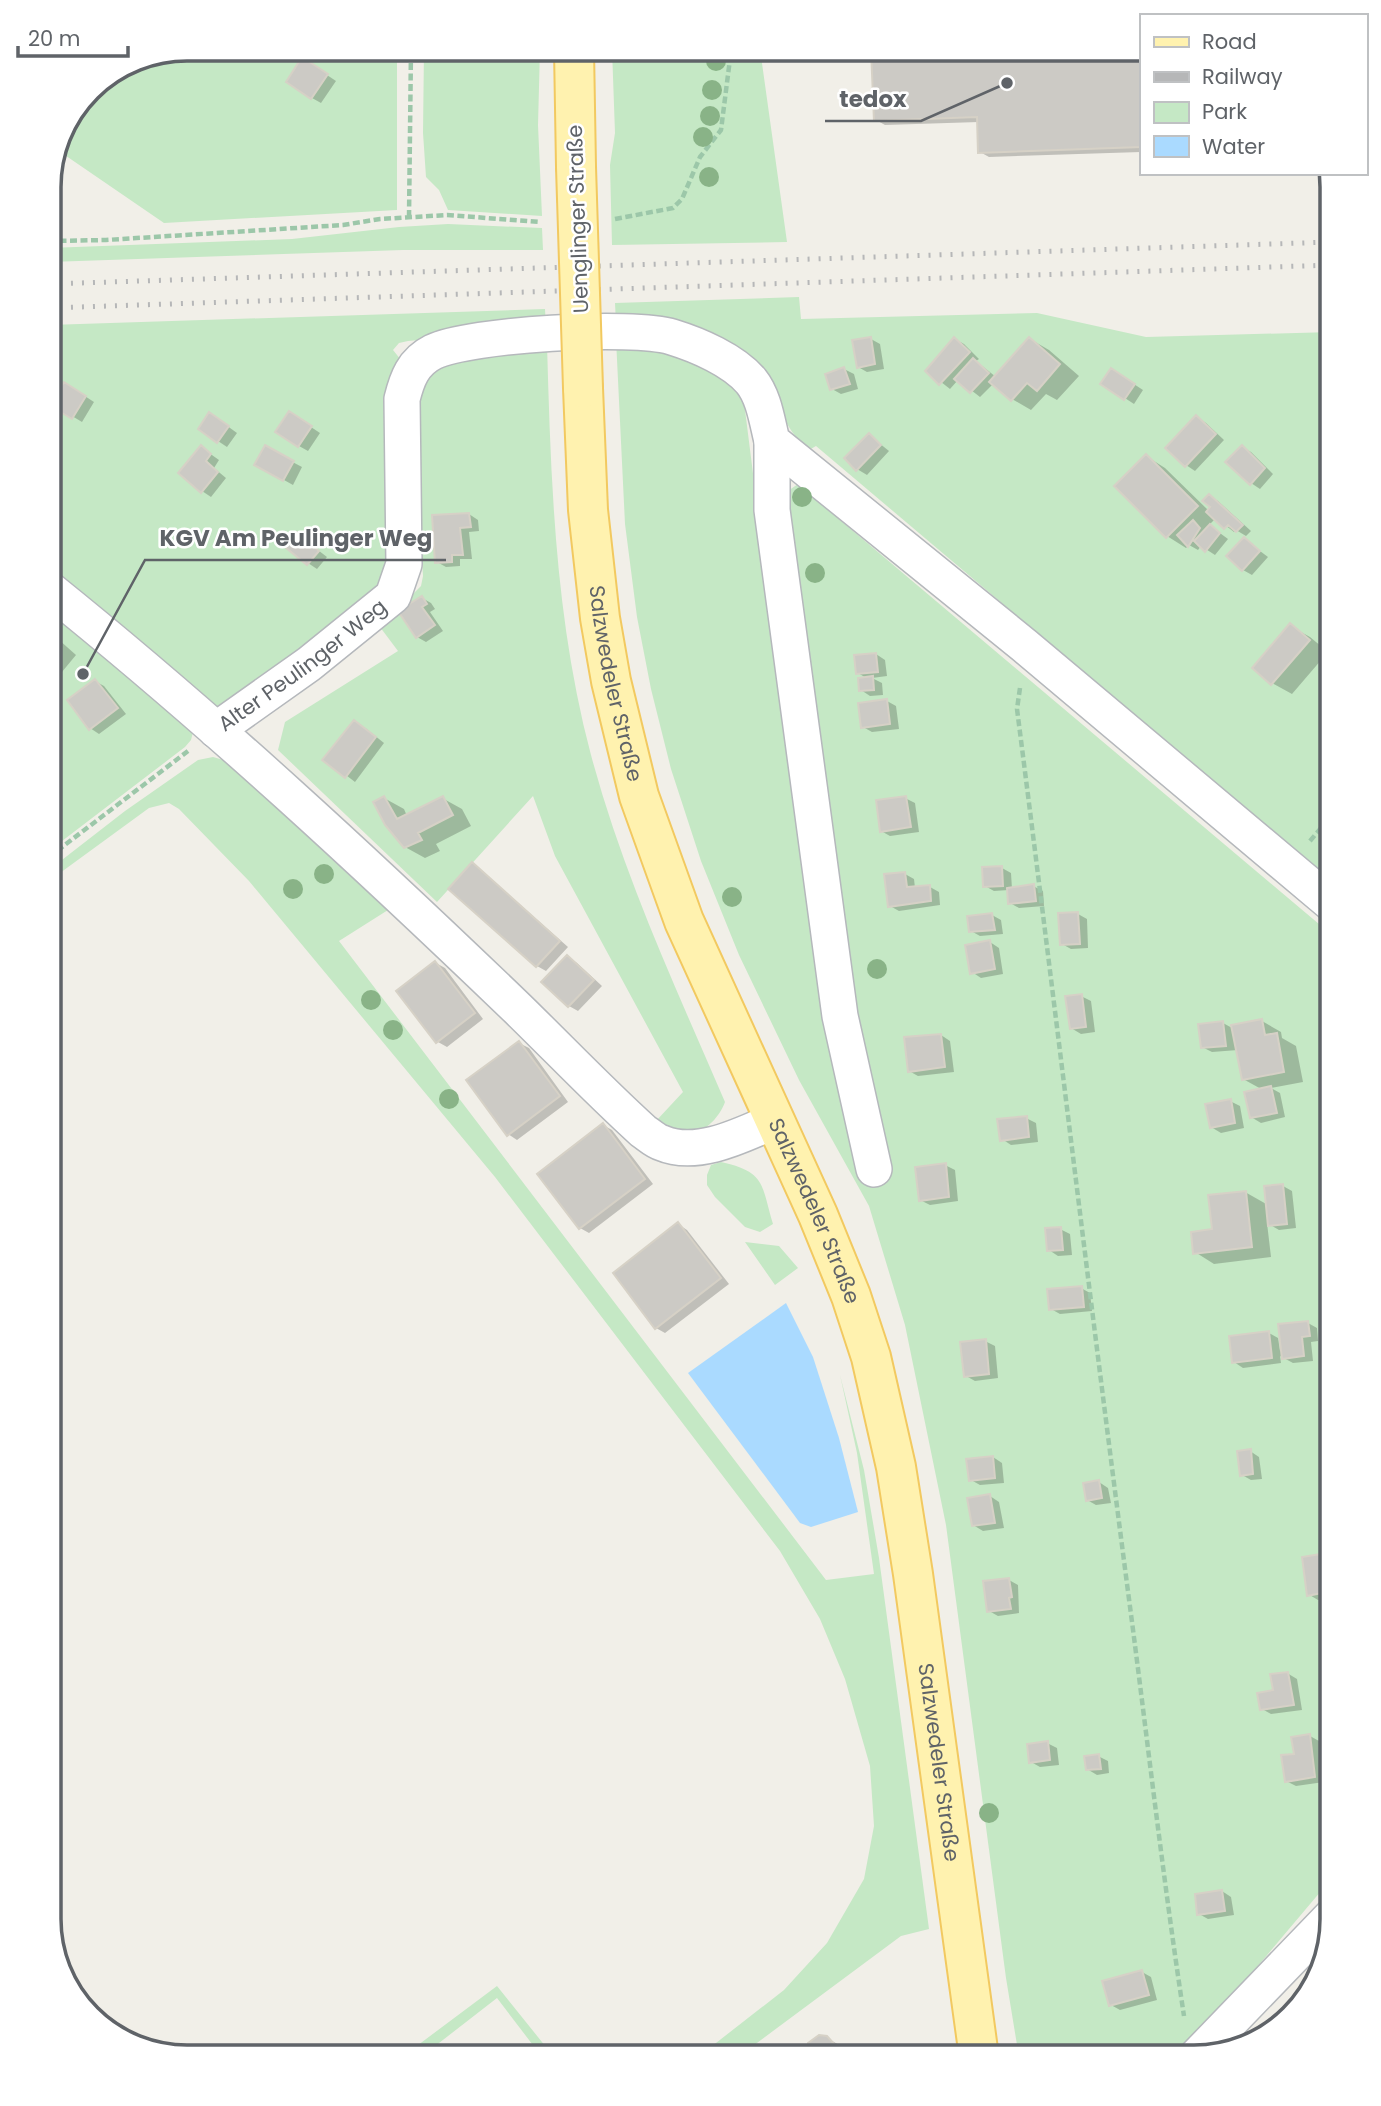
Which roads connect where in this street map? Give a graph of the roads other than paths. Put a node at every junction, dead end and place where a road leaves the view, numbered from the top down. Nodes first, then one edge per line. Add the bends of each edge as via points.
1 (574, 61) edge
2 (583, 388) joint
3 (772, 441) junction
4 (62, 599) edge
5 (216, 730) junction
6 (1320, 894) edge
7 (774, 1121) junction
8 (874, 1169) dead end
9 (1319, 1927) edge
10 (1192, 2041) edge
11 (977, 2045) edge

1 - 2 main road, Uenglinger Straße, bridge
2 - 7 main road, Salzwedeler Straße via 593,565 624,740 684,921
3 - 5 street, Alter Peulinger Weg via 763,403 751,381 717,355 670,336 547,333 474,341 434,351 408,374 402,399 404,564 393,596 309,664
3 - 6 street
3 - 8 street, Alter Peulinger Weg via 772,510 838,1003
4 - 5 street
5 - 7 street via 480,973 643,1131 680,1148 733,1138
7 - 11 main road, Salzwedeler Straße via 851,1296 871,1357 893,1455
9 - 10 street

